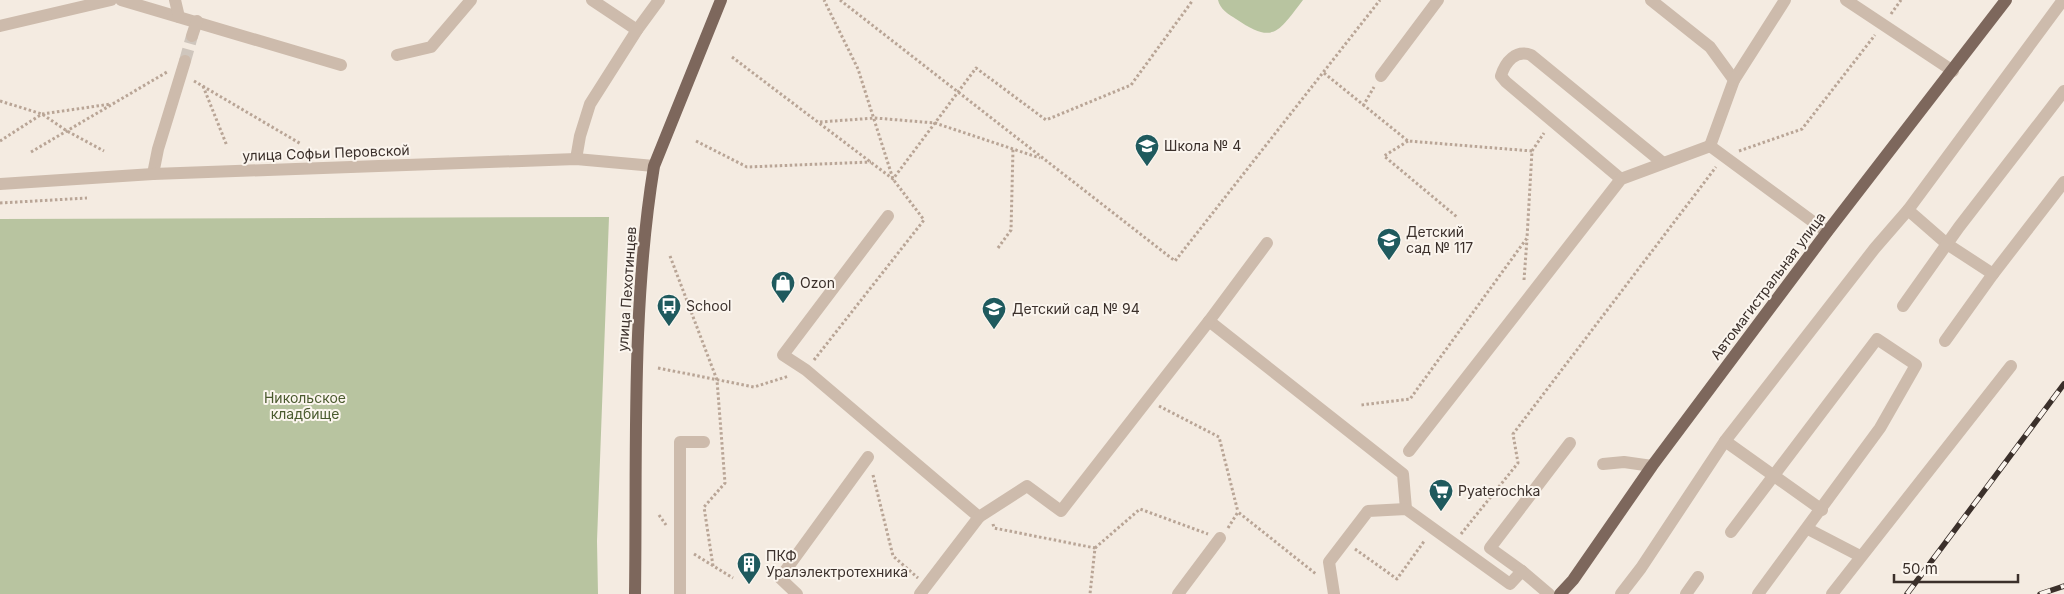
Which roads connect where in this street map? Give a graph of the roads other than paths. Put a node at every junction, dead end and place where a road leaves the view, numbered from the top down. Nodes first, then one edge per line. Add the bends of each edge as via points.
1 (111, 0) edge
2 (121, 0) edge
3 (176, 0) edge
4 (471, 0) edge
5 (592, 0) edge
6 (660, 0) edge
7 (721, 0) edge
8 (1438, 0) edge
9 (1652, 0) edge
10 (1785, 0) edge
11 (1846, 0) edge
12 (2006, 0) edge
13 (2063, 0) edge
14 (179, 17) junction
15 (197, 21) junction
16 (0, 26) edge
17 (637, 30) junction
18 (192, 36) tunnel mouth
19 (397, 55) dead end
20 (185, 61) tunnel mouth
21 (341, 65) dead end
22 (1953, 71) junction
23 (1381, 76) road end
24 (1734, 80) junction
25 (2064, 91) edge
26 (1710, 146) junction
27 (576, 159) junction
28 (1664, 163) junction
29 (654, 166) junction
30 (153, 174) junction
31 (1621, 179) junction
32 (2064, 182) edge
33 (0, 184) edge
34 (1908, 210) junction
35 (888, 216) dead end
36 (1827, 232) junction
37 (1266, 243) dead end
38 (1947, 244) junction
39 (1994, 274) junction
40 (1903, 306) dead end
41 (1210, 321) junction
42 (1946, 340) dead end
43 (2011, 366) dead end
44 (1725, 440) junction
45 (704, 442) dead end
46 (1570, 443) dead end
47 (1409, 451) dead end
48 (868, 457) road end
49 (1603, 464) dead end
50 (1652, 466) junction
51 (1774, 475) junction
52 (1406, 509) junction
53 (1822, 510) junction
54 (984, 514) junction
55 (1808, 529) junction
56 (1731, 532) dead end
57 (1220, 538) dead end
58 (1860, 556) junction
59 (1522, 572) junction
60 (1698, 577) dead end
61 (923, 590) edge
62 (635, 594) edge
63 (680, 594) edge
64 (797, 594) edge
65 (1178, 594) edge
66 (1334, 594) edge
67 (1549, 594) edge
68 (1560, 594) edge
69 (1621, 594) edge
70 (1686, 594) edge
71 (1758, 594) edge
72 (1832, 594) edge

1 - 16 street
2 - 14 street
3 - 14 street
4 - 19 street via 431,47
5 - 17 street
6 - 17 street
7 - 29 main road, улица Пехотинцев
8 - 23 street
9 - 24 street via 1710,46
10 - 24 street
11 - 22 street
12 - 22 main road, Автомагистральная улица
13 - 34 street
14 - 15 street
15 - 18 street
15 - 21 street
17 - 27 street via 590,104
20 - 30 street
22 - 36 main road, Автомагистральная улица
24 - 26 street
25 - 38 street
26 - 28 street
26 - 36 street
27 - 29 street, улица Софьи Перовской
27 - 30 street, улица Софьи Перовской
28 - 31 street
28 - 31 street via 1531,55 1524,52 1515,55 1503,67 1501,76
29 - 62 main road, улица Пехотинцев via 639,299
30 - 33 street, улица Софьи Перовской
31 - 47 street
32 - 39 street
34 - 38 street
34 - 44 street
35 - 54 street via 783,355 806,370
36 - 50 main road, Автомагистральная улица
37 - 41 street
38 - 39 street
38 - 40 street
39 - 42 street
41 - 52 street via 1402,474
41 - 54 street via 1061,511 1027,486
43 - 58 street
44 - 51 street
44 - 69 street
45 - 63 street via 680,442
46 - 59 street via 1490,548
48 - 64 street via 780,578
49 - 50 street via 1624,462
50 - 68 main road, Автомагистральная улица
51 - 53 street
51 - 53 street via 1876,339 1916,365 1880,428
51 - 56 street
52 - 59 street via 1510,584
52 - 66 street via 1368,511 1328,562
53 - 55 street
54 - 61 street
55 - 58 street
55 - 71 street
57 - 65 street
58 - 72 street
59 - 67 street
60 - 70 street

